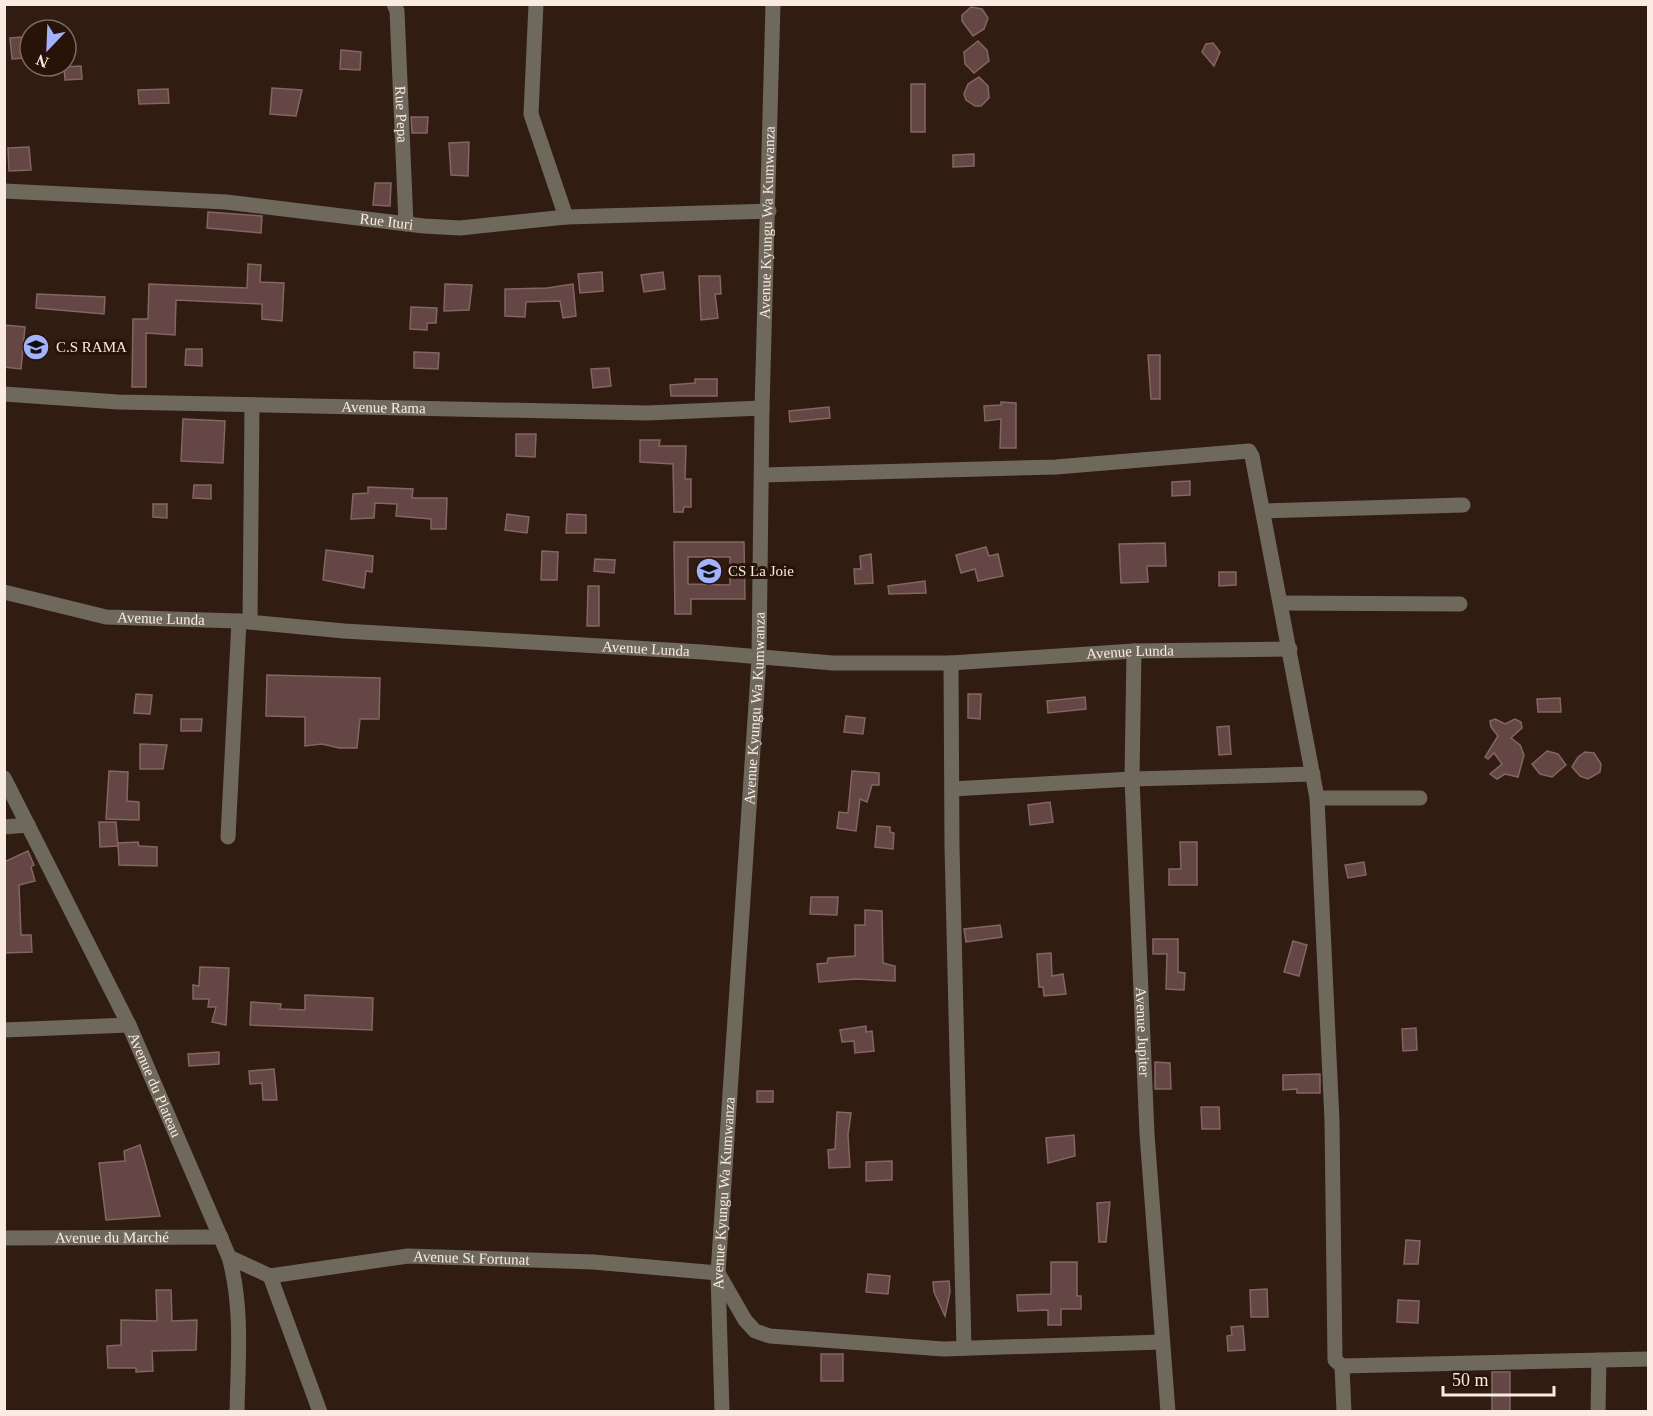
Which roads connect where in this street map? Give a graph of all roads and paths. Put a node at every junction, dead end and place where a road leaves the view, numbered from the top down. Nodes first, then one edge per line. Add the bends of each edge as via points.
1 (394, 4) edge
2 (536, 4) edge
3 (773, 4) edge
4 (4, 191) edge
5 (769, 211) junction
6 (566, 217) junction
7 (406, 224) junction
8 (4, 394) edge
9 (252, 405) junction
10 (762, 408) junction
11 (762, 475) junction
12 (1463, 505) dead end
13 (1264, 511) junction
14 (4, 592) edge
15 (1281, 603) junction
16 (1460, 604) dead end
17 (245, 622) junction
18 (1290, 649) junction
19 (1134, 651) junction
20 (759, 659) junction
21 (951, 663) junction
22 (1313, 774) junction
23 (4, 778) edge
24 (1132, 779) junction
25 (952, 789) junction
26 (1317, 798) junction
27 (1420, 798) dead end
28 (28, 825) junction
29 (4, 827) edge
30 (228, 837) dead end
31 (129, 1026) junction
32 (4, 1030) edge
33 (220, 1237) junction
34 (4, 1238) edge
35 (229, 1257) junction
36 (718, 1273) junction
37 (270, 1276) junction
38 (1162, 1342) junction
39 (964, 1348) junction
40 (1648, 1359) edge
41 (1599, 1360) junction
42 (1342, 1366) junction
43 (237, 1412) edge
44 (321, 1412) edge
45 (722, 1412) edge
46 (1168, 1412) edge
47 (1344, 1412) edge
48 (1598, 1412) edge

1 - 7 street, Rue Pepa
2 - 6 street via 531,114
3 - 5 street, Avenue Kyungu Wa Kumwanza
4 - 7 street, Rue Ituri via 226,202
5 - 6 street, Rue Ituri
5 - 10 street, Avenue Kyungu Wa Kumwanza
6 - 7 street, Rue Ituri via 460,228
8 - 9 street, Avenue Rama
9 - 10 street, Avenue Rama via 647,413
9 - 17 street
10 - 11 street, Avenue Kyungu Wa Kumwanza
11 - 13 street via 1056,467 1244,450 1252,456
11 - 20 street, Avenue Kyungu Wa Kumwanza
12 - 13 street
13 - 15 street
14 - 17 street, Avenue Lunda via 106,617
15 - 16 street
15 - 18 street
17 - 20 street, Avenue Lunda
17 - 30 street
18 - 19 street, Avenue Lunda
18 - 22 street
19 - 21 street, Avenue Lunda
19 - 24 street, Avenue Jupiter
20 - 21 street, Avenue Lunda
20 - 36 street, Avenue Kyungu Wa Kumwanza
21 - 25 street
22 - 24 street
22 - 26 street
23 - 28 street, Avenue du Plateau
24 - 25 street
24 - 38 street, Avenue Jupiter via 1147,1134
25 - 39 street
26 - 27 street
26 - 42 street via 1332,1120 1334,1356
28 - 29 street
28 - 31 street, Avenue du Plateau
31 - 32 street
31 - 33 street, Avenue du Plateau
33 - 34 street, Avenue du Marché
33 - 35 street, Avenue du Plateau
35 - 37 street
35 - 43 street, Avenue du Plateau via 239,1332
36 - 37 street, Avenue St Fortunat via 594,1262 408,1256
36 - 39 street via 745,1320 755,1331 770,1336
36 - 45 street, Avenue Kyungu Wa Kumwanza
37 - 44 street
38 - 39 street
38 - 46 street, Avenue Jupiter
40 - 41 street
41 - 42 street
41 - 48 street
42 - 47 street

